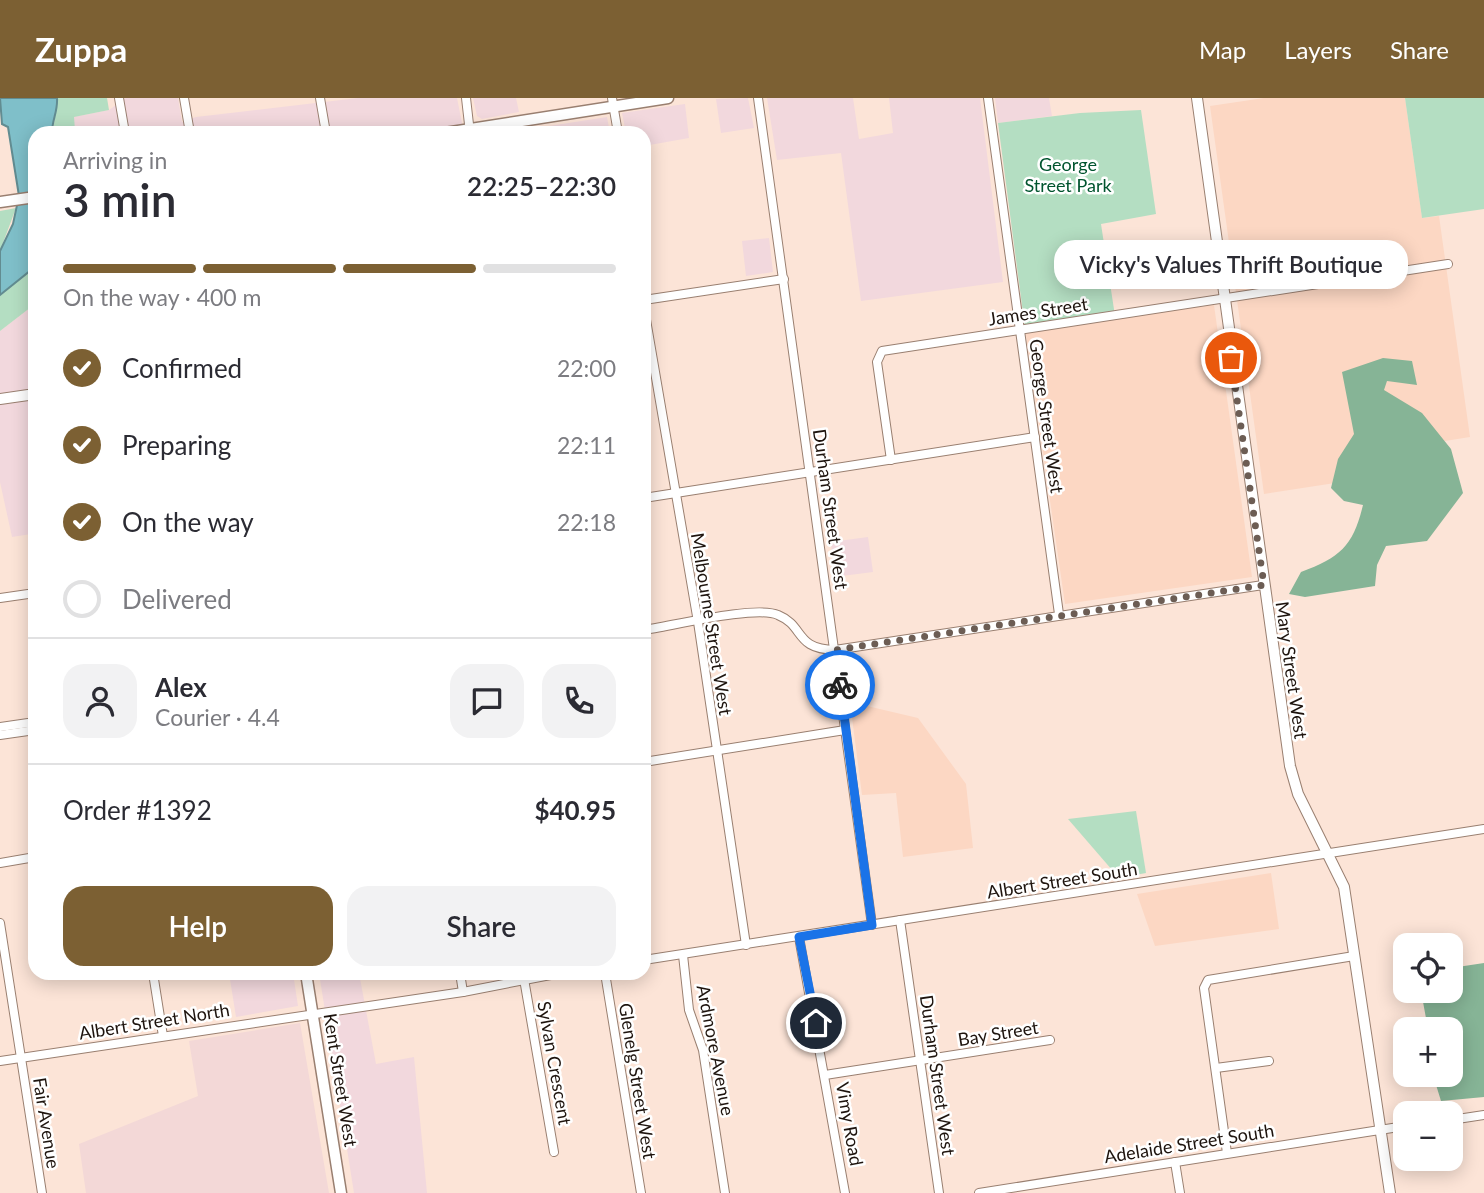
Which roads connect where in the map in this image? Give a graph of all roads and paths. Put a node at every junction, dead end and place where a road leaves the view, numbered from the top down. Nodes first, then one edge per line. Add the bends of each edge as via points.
1 (119, 98) edge
2 (184, 98) edge
3 (320, 98) edge
4 (466, 98) edge
5 (668, 98) edge
6 (758, 98) edge
7 (988, 98) edge
8 (1197, 98) edge
9 (613, 102) edge
10 (124, 126) edge
11 (189, 126) edge
12 (325, 126) edge
13 (469, 126) edge
14 (495, 126) edge
15 (617, 126) edge
16 (28, 198) edge
17 (3, 202) edge
18 (1448, 264) dead end
19 (784, 279) junction
20 (651, 299) edge
21 (1223, 299) junction
22 (1019, 329) junction
23 (651, 351) edge
24 (28, 395) edge
25 (0, 399) edge
26 (1035, 437) junction
27 (891, 460) junction
28 (809, 473) junction
29 (675, 494) junction
30 (651, 497) edge
31 (1264, 585) junction
32 (28, 594) edge
33 (0, 598) edge
34 (1059, 614) junction
35 (698, 622) junction
36 (651, 629) edge
37 (835, 650) junction
38 (28, 723) edge
39 (0, 727) edge
40 (845, 730) junction
41 (28, 731) edge
42 (0, 735) edge
43 (715, 751) junction
44 (651, 761) edge
45 (1484, 829) edge
46 (1329, 855) junction
47 (28, 858) edge
48 (0, 863) edge
49 (900, 920) junction
50 (0, 923) edge
51 (872, 925) junction
52 (799, 937) junction
53 (746, 944) junction
54 (683, 955) junction
55 (1354, 956) junction
56 (651, 959) edge
57 (153, 980) edge
58 (307, 980) edge
59 (461, 980) edge
60 (519, 980) edge
61 (524, 980) edge
62 (606, 980) edge
63 (463, 992) junction
64 (312, 1012) junction
65 (163, 1036) junction
66 (1050, 1040) dead end
67 (20, 1058) junction
68 (920, 1060) junction
69 (0, 1061) edge
70 (1269, 1061) dead end
71 (1216, 1068) junction
72 (825, 1075) junction
73 (1484, 1115) edge
74 (1463, 1118) edge
75 (1393, 1128) edge
76 (1381, 1129) junction
77 (554, 1152) dead end
78 (1227, 1153) junction
79 (1175, 1162) junction
80 (42, 1193) edge
81 (341, 1193) edge
82 (641, 1193) edge
83 (725, 1193) edge
84 (845, 1193) edge
85 (939, 1193) edge
86 (979, 1193) edge
87 (1180, 1193) edge
88 (1390, 1193) edge

1 - 10 street
2 - 11 street
3 - 12 street
4 - 13 street
5 - 9 main road
6 - 19 street, Durham Street West
7 - 22 street, George Street West
8 - 21 street, Mary Street West
9 - 14 main road
9 - 15 street
16 - 17 main road
18 - 21 street, James Street
19 - 20 street
19 - 28 street, Durham Street West
21 - 22 street, James Street
21 - 31 street, Mary Street West
22 - 26 street, George Street West
22 - 27 street, James Street via 882,351 877,362
23 - 29 street, Melbourne Street West
24 - 25 street
26 - 27 street
26 - 34 street, George Street West
27 - 28 street
28 - 29 street
28 - 37 street, Durham Street West
29 - 30 street
29 - 35 street, Melbourne Street West
31 - 34 street
31 - 46 street, Mary Street West via 1290,766 1298,794
32 - 33 street
34 - 37 street
35 - 36 street
35 - 37 street via 759,611 774,613 809,645
35 - 43 street, Melbourne Street West
37 - 40 street, Durham Street West
38 - 39 street
40 - 43 street
40 - 51 street, Durham Street West
41 - 42 street
43 - 44 street
43 - 53 street, Melbourne Street West
45 - 46 street, Albert Street South
46 - 49 street, Albert Street South
46 - 55 street, Mary Street West via 1344,887
47 - 48 street
49 - 51 street, Albert Street South
49 - 68 street, Durham Street West
50 - 67 street, Fair Avenue
51 - 52 street, Albert Street South
52 - 53 street, Albert Street South
52 - 72 street, Vimy Road
53 - 54 street, Albert Street South
54 - 56 street, Albert Street South
54 - 83 street, Ardmore Avenue
55 - 71 street via 1208,980 1204,988
55 - 76 street, Mary Street West
57 - 65 street
58 - 64 main road, Kent Street West
59 - 63 street
60 - 63 street
61 - 77 street, Sylvan Crescent
62 - 82 street, Glenelg Street West
63 - 64 street
64 - 65 street, Albert Street North
64 - 81 main road, Kent Street West
65 - 67 street, Albert Street North
66 - 68 street, Bay Street
67 - 69 street, Albert Street North
67 - 80 street, Fair Avenue
68 - 72 street, Bay Street
68 - 85 street, Durham Street West
70 - 71 street
71 - 78 street
72 - 84 street, Vimy Road
73 - 74 street
75 - 76 street, Adelaide Street South
76 - 78 street, Adelaide Street South
76 - 88 street, Mary Street West
78 - 79 street, Adelaide Street South
79 - 86 street, Adelaide Street South
79 - 87 street

